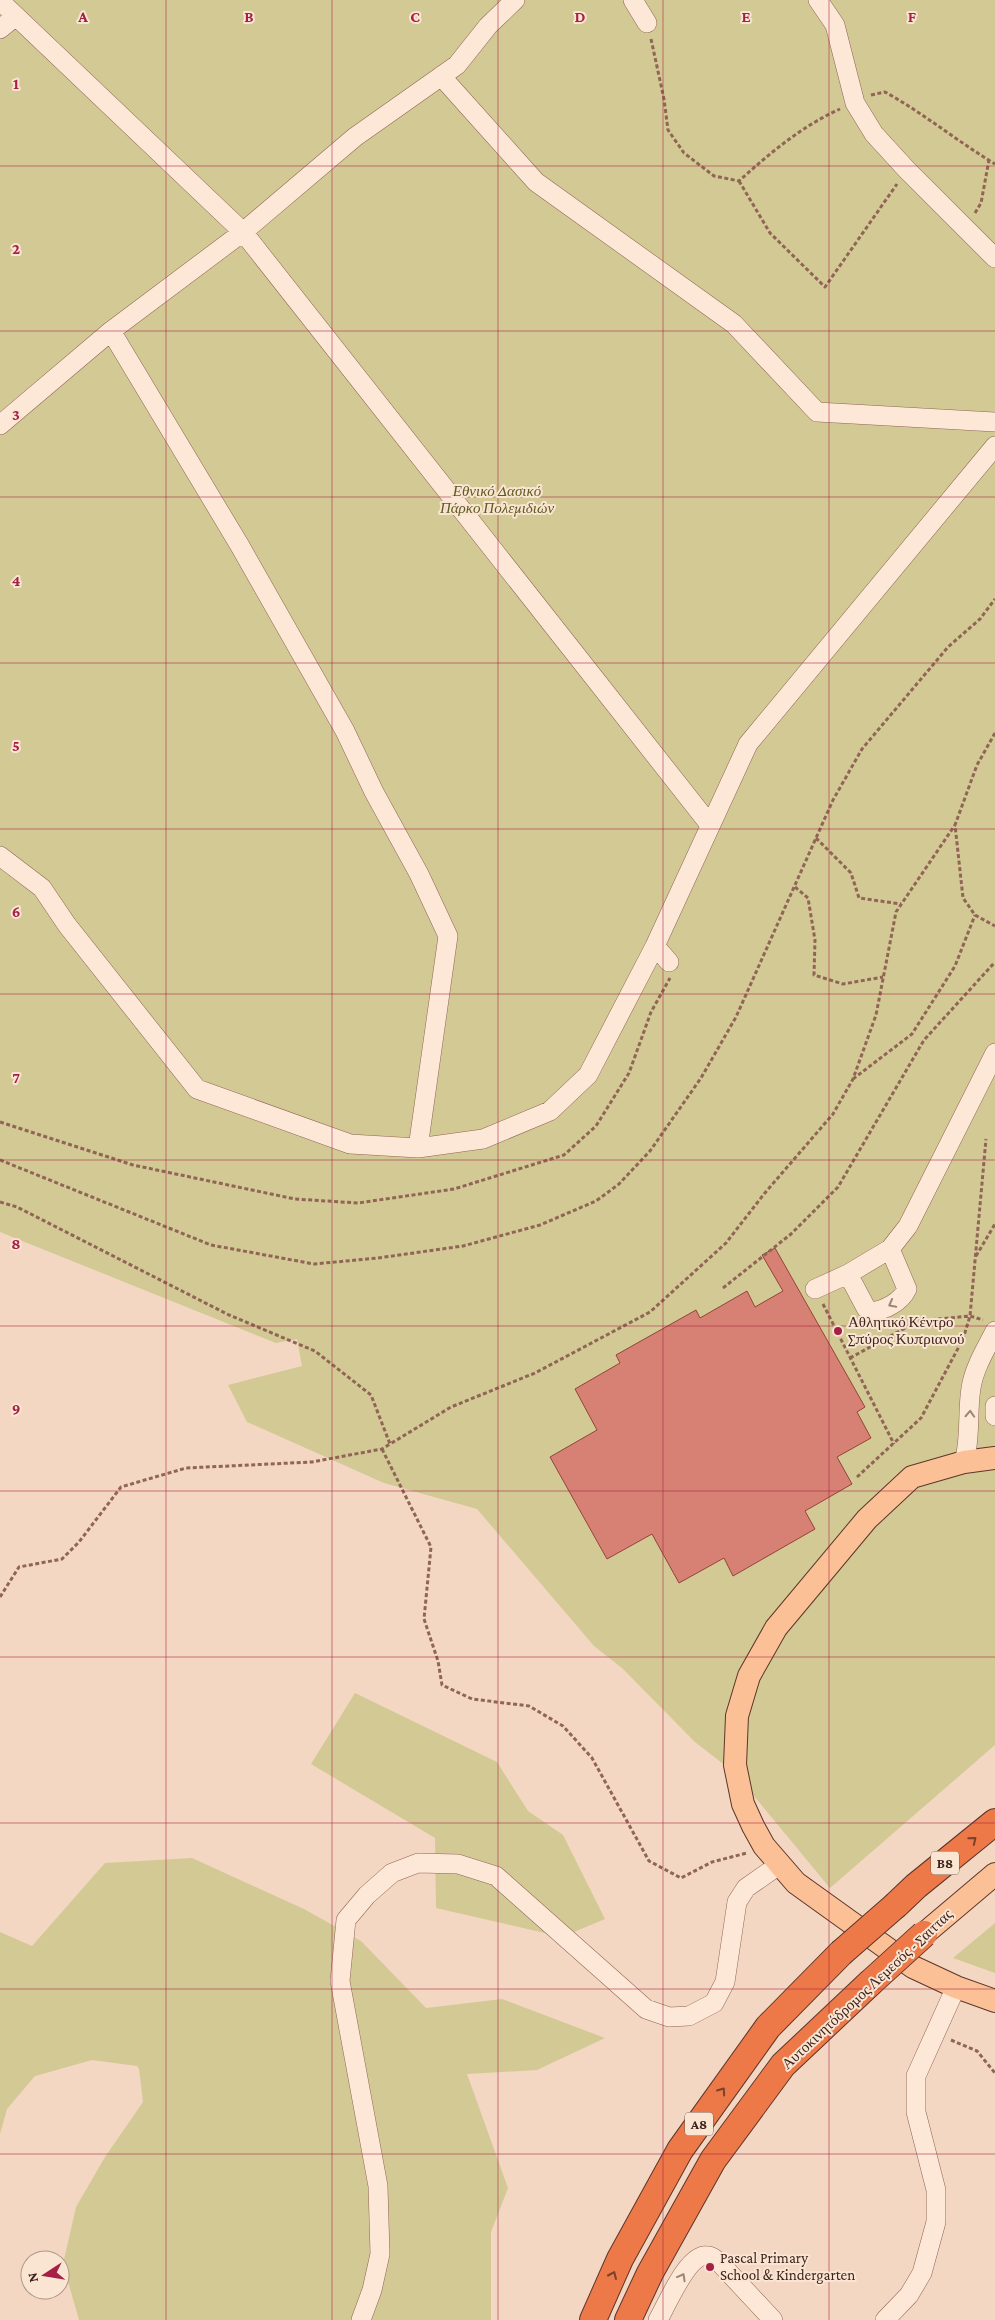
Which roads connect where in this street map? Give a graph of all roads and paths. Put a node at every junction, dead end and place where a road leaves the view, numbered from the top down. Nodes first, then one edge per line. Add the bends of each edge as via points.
1 (515, 0) edge
2 (633, 0) edge
3 (818, 0) edge
4 (0, 2) edge
5 (16, 16) junction
6 (647, 23) joint
7 (0, 28) edge
8 (441, 76) junction
9 (855, 103) junction
10 (989, 160) junction
11 (995, 164) edge
12 (907, 170) junction
13 (739, 181) junction
14 (966, 229) junction
15 (243, 232) junction
16 (995, 258) edge
17 (111, 331) junction
18 (995, 422) edge
19 (0, 425) edge
20 (995, 446) edge
21 (995, 599) edge
22 (995, 733) edge
23 (710, 825) junction
24 (955, 825) junction
25 (816, 838) junction
26 (0, 856) edge
27 (795, 887) junction
28 (901, 904) junction
29 (974, 915) junction
30 (995, 926) edge
31 (655, 946) junction
32 (669, 962) dead end
33 (995, 962) edge
34 (883, 977) junction
35 (995, 1053) edge
36 (853, 1079) junction
37 (986, 1139) dead end
38 (418, 1148) junction
39 (0, 1160) edge
40 (0, 1202) edge
41 (995, 1224) edge
42 (890, 1249) junction
43 (975, 1258) junction
44 (848, 1274) junction
45 (723, 1288) dead end
46 (815, 1289) joint
47 (970, 1316) junction
48 (991, 1326) edge
49 (850, 1358) junction
50 (995, 1406) edge
51 (995, 1416) edge
52 (390, 1444) junction
53 (894, 1444) junction
54 (382, 1449) junction
55 (995, 1458) edge
56 (964, 1462) junction
57 (857, 1477) dead end
58 (0, 1596) edge
59 (995, 1822) edge
60 (764, 1846) junction
61 (779, 1865) junction
62 (995, 1874) edge
63 (924, 1934) joint
64 (841, 1953) joint
65 (956, 1987) junction
66 (995, 2001) edge
67 (935, 2036) junction
68 (995, 2073) edge
69 (361, 2320) edge
70 (593, 2320) edge
71 (628, 2320) edge
72 (658, 2320) edge
73 (773, 2320) edge
74 (885, 2320) edge

1 - 8 street via 488,26 457,65
2 - 6 street
3 - 9 street via 834,25
4 - 5 street
5 - 7 street
5 - 15 street
6 - 13 path via 668,130 684,153 714,176
8 - 15 street via 355,137
8 - 18 street via 536,182 734,324 816,412
9 - 10 path via 886,92
9 - 12 street via 874,134
9 - 13 path via 821,118 789,139
10 - 11 path
10 - 14 path via 981,202
12 - 13 path via 825,287 770,234
12 - 14 street
14 - 16 street
15 - 17 street
15 - 23 street
17 - 19 street
17 - 38 street via 240,546 345,731 448,936
20 - 23 street via 748,744
21 - 25 path via 980,619 948,647 862,748
22 - 24 path via 976,765
23 - 31 street
24 - 28 path
24 - 29 path via 963,898
25 - 27 path
25 - 28 path via 851,873 859,898
26 - 38 street via 42,888 67,925 197,1089 350,1144
27 - 34 path via 808,898 815,940 814,975 843,984
27 - 39 path via 736,1017 701,1078 650,1152 619,1184 596,1201 540,1225 463,1246 314,1264 211,1245
28 - 34 path via 896,912
29 - 30 path
29 - 36 path via 955,966 912,1034
31 - 32 street
31 - 38 street via 588,1075 550,1110 483,1139
33 - 45 path via 924,1040 838,1187 791,1234
34 - 36 path via 876,1015
35 - 42 street via 908,1226
36 - 52 path via 833,1114 726,1244 650,1312 535,1373 451,1407
37 - 43 path
40 - 52 path via 17,1207 229,1315 315,1351 371,1396
41 - 43 path
42 - 44 street
42 -> 44 street via 907,1290 903,1298 871,1312
43 - 47 path
44 - 46 street
46 - 49 path
47 - 48 path
47 - 49 path via 918,1321
47 - 53 path via 963,1339 922,1418
56 -> 48 street via 968,1449 971,1388
49 - 53 path
50 - 51 street
52 - 54 path
53 - 57 path
54 - 58 path via 312,1462 186,1468 121,1487 62,1559 19,1566
54 - 60 path via 432,1547 424,1619 442,1685 472,1699 529,1706 563,1726 592,1758 650,1861 681,1878 712,1862
55 - 56 main road
56 - 60 main road via 912,1477 867,1519 776,1628 749,1676 737,1716 735,1765 743,1804
64 -> 59 highway, B8, bridge
60 - 61 main road
61 - 65 main road via 796,1883 913,1967
61 - 69 street via 746,1888 737,1902 725,1982 714,2003 689,2016 669,2017 646,2009 496,1876 458,1864 418,1863 392,1873 367,1895 346,1920 340,1981 378,2186 380,2254
62 - 63 main road, Αυτοκινητόδρομος Λεμεσός - Σαιττας
63 - 71 highway, Αυτοκινητόδρομος Λεμεσός - Σαιττας / A8, bridge via 783,2066 714,2160 650,2273
70 -> 64 highway, A8 via 620,2259 680,2150 768,2027
65 - 66 main road
65 - 67 street
67 - 68 path via 977,2051
67 - 74 street via 916,2076 916,2112 936,2190 936,2222 922,2273 908,2295
72 -> 73 street via 690,2263 699,2256 709,2256 718,2262

